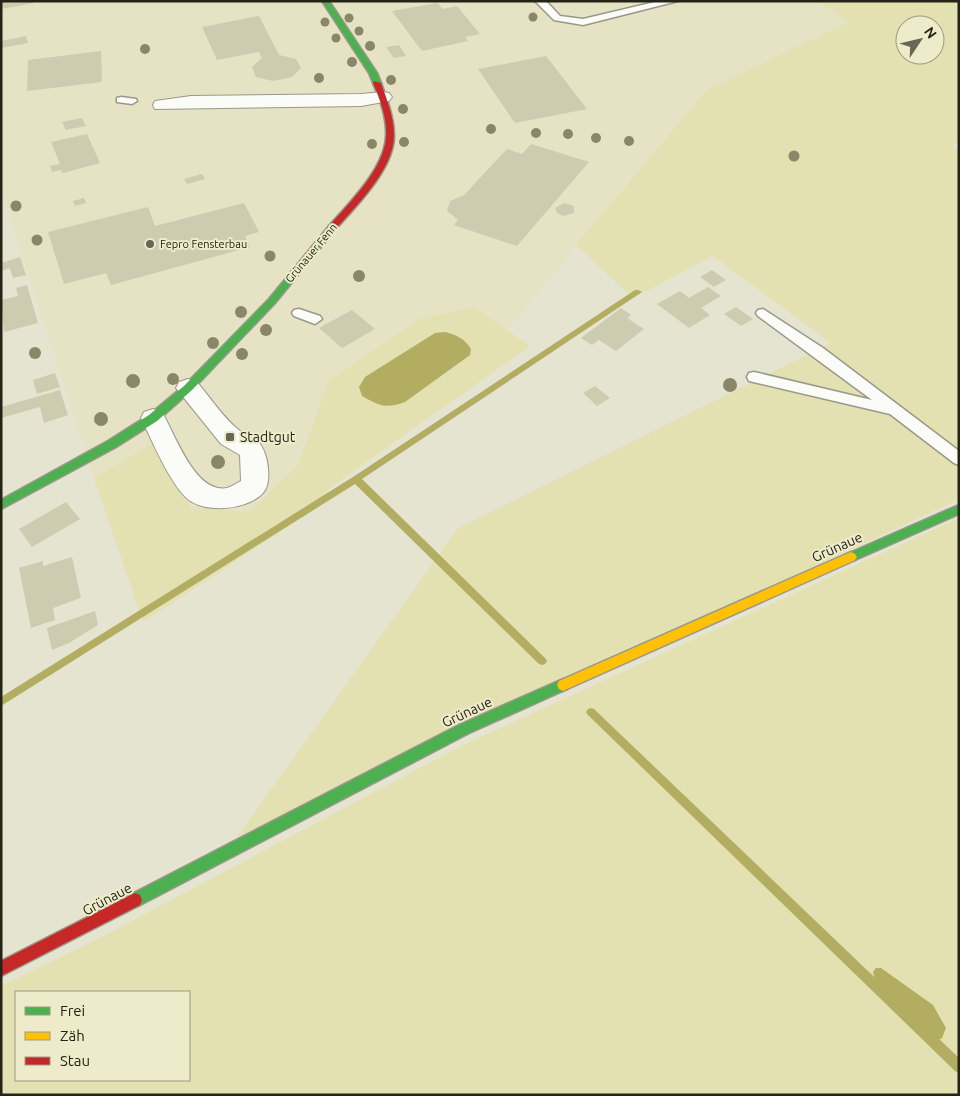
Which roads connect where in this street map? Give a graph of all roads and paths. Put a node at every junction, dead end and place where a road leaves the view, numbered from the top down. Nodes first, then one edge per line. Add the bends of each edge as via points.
1 (325, 1) edge
2 (540, 1) edge
3 (673, 1) edge
4 (383, 97) junction
5 (162, 105) dead end
6 (763, 312) dead end
7 (299, 313) dead end
8 (315, 319) dead end
9 (754, 377) dead end
10 (188, 388) junction
11 (892, 410) junction
12 (153, 418) junction
13 (959, 459) edge
14 (1, 506) edge
15 (959, 509) edge
16 (1, 970) edge

1 - 4 street, Grünauer Fenn via 373,73
2 - 3 lane via 557,18 583,22
4 - 5 street
4 - 10 street, Grünauer Fenn via 390,130 388,150 359,196 272,301
6 - 11 lane
7 - 8 lane
9 - 11 lane
10 - 12 street, Grünauer Fenn
10 - 12 street via 230,437 251,449 255,460 254,486 230,499 201,495 188,484
11 - 13 lane
12 - 14 street, Grünauer Fenn
15 - 16 street, Grünaue via 464,729

